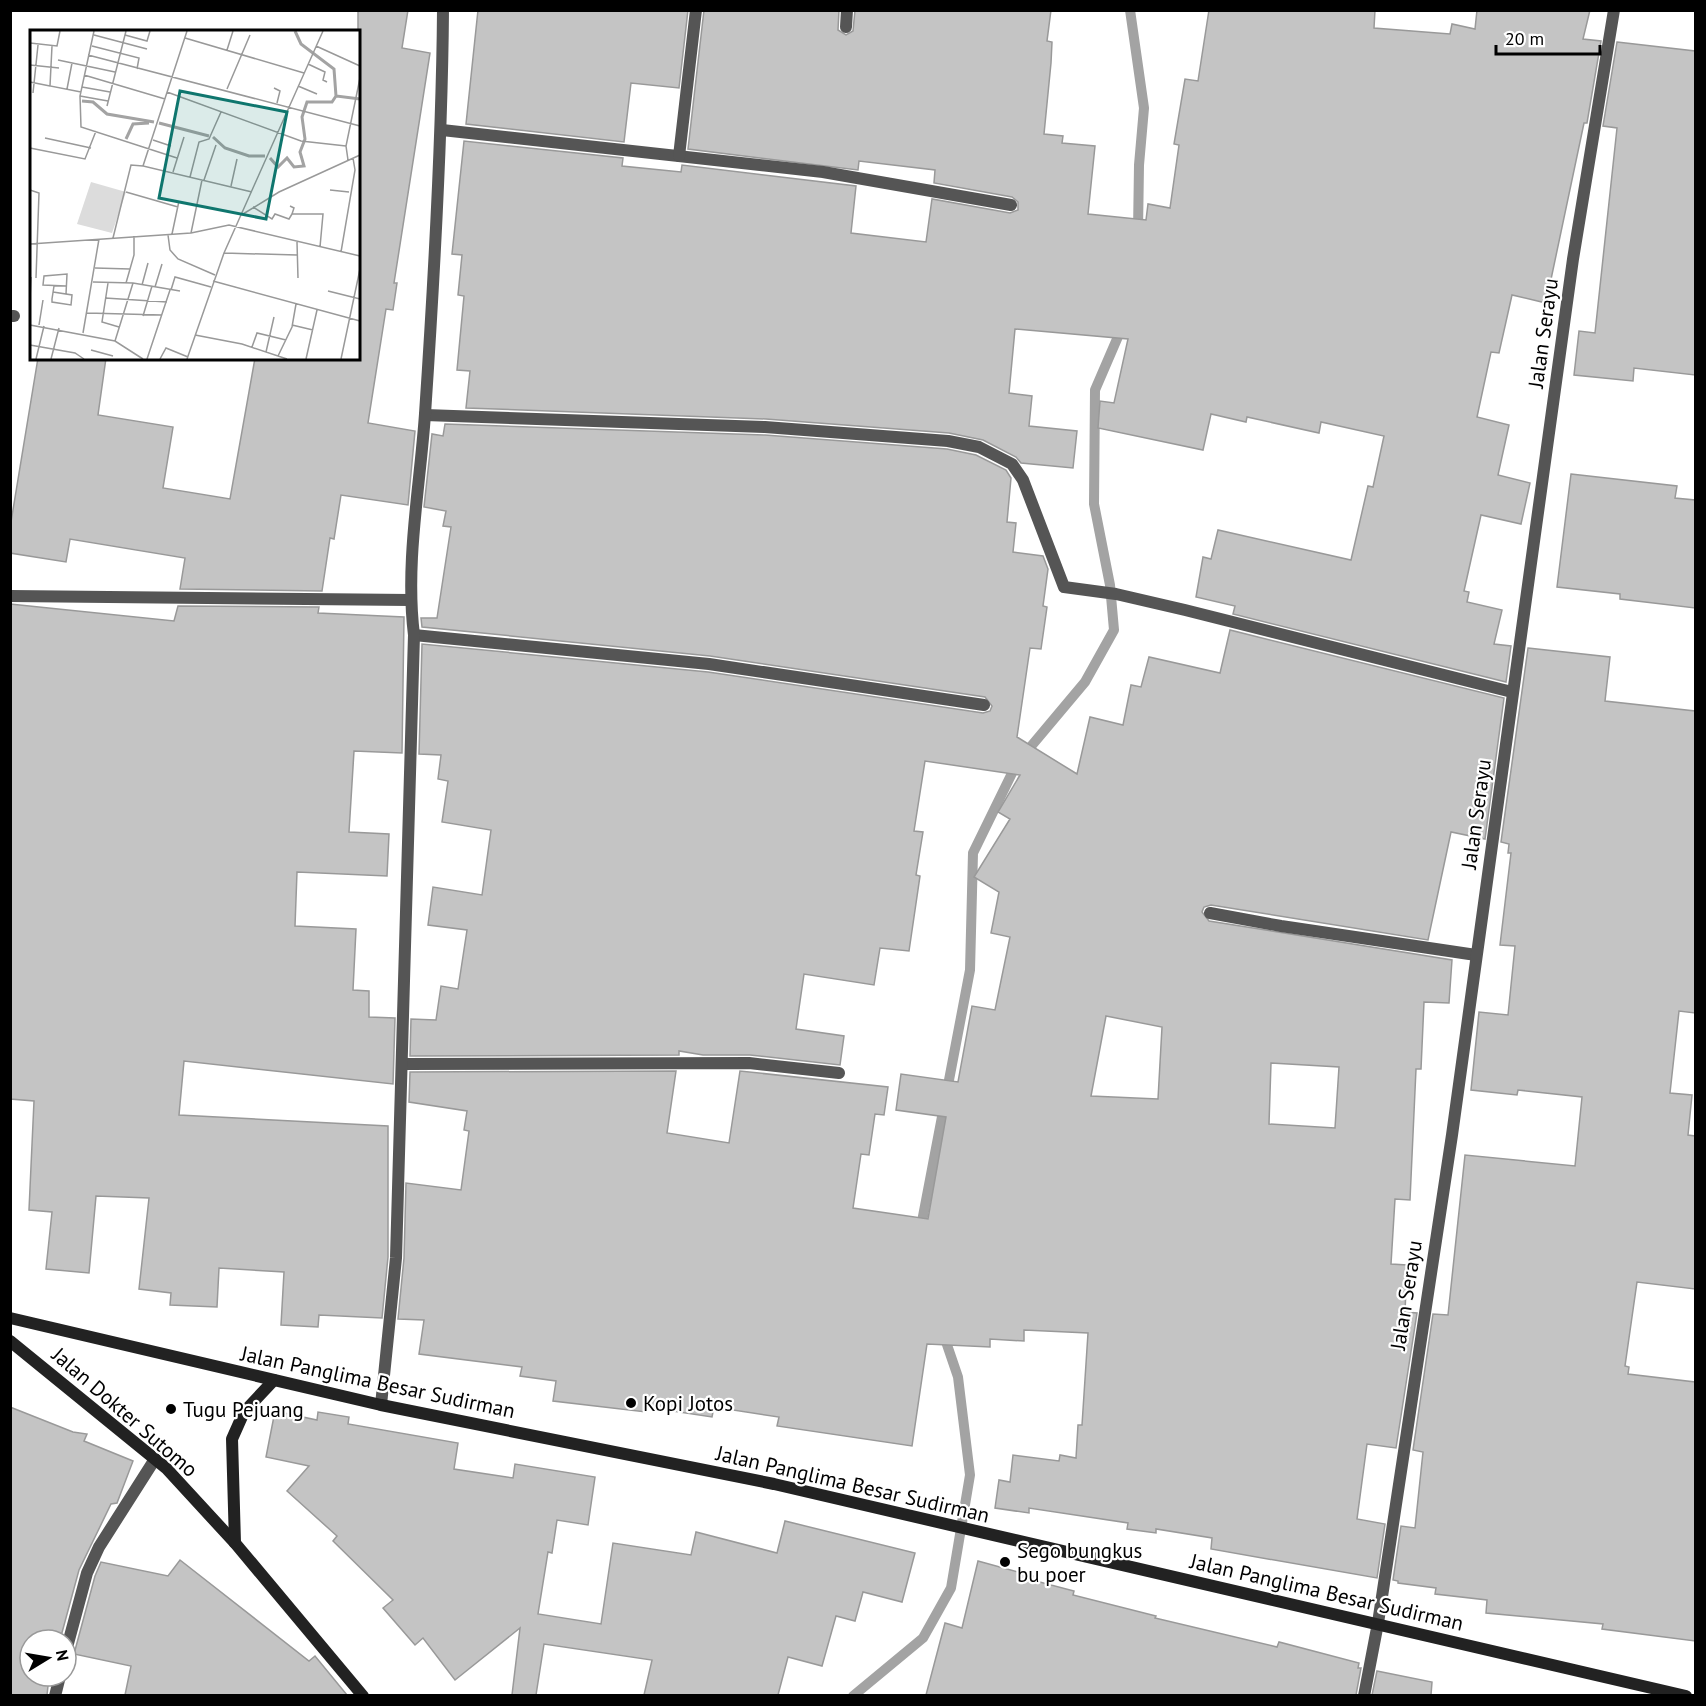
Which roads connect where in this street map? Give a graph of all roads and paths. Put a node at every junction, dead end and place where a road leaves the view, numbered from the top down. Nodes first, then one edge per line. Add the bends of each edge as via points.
1 (443, 10) edge
2 (696, 10) edge
3 (847, 10) edge
4 (1614, 10) edge
5 (846, 27) dead end
6 (442, 130) junction
7 (679, 156) junction
8 (1011, 205) dead end
9 (425, 415) junction
10 (10, 596) edge
11 (410, 600) junction
12 (414, 635) junction
13 (1512, 692) junction
14 (984, 705) dead end
15 (1210, 912) dead end
16 (1476, 955) junction
17 (404, 1064) junction
18 (839, 1073) dead end
19 (10, 1318) edge
20 (10, 1341) edge
21 (274, 1380) junction
22 (381, 1405) junction
23 (155, 1460) junction
24 (235, 1543) junction
25 (1378, 1623) junction
26 (72, 1628) edge
27 (363, 1695) edge
28 (1364, 1695) edge
29 (1686, 1695) edge

1 - 6 street
2 - 7 street
3 - 5 street
4 - 13 street, Jalan Serayu via 1573,259
6 - 7 street
6 - 9 street
7 - 8 street via 823,172
9 - 11 street
9 - 13 street via 765,427 948,441 980,447 1012,464 1023,480 1060,583 1069,588 1116,594
10 - 11 street
11 - 12 street
12 - 14 street via 709,663
12 - 17 street
13 - 16 street, Jalan Serayu
15 - 16 street
16 - 25 street, Jalan Serayu
17 - 18 street via 749,1063
17 - 22 street via 396,1258
19 - 21 main road, Jalan Panglima Besar Sudirman
20 - 23 main road, Jalan Dokter Sutomo
21 - 22 main road, Jalan Panglima Besar Sudirman
21 - 24 main road, Jalan Dokter Sutomo via 244,1412 232,1439
22 - 25 main road, Jalan Panglima Besar Sudirman via 774,1484
23 - 24 main road, Jalan Dokter Sutomo
23 - 26 street via 95,1556
24 - 27 main road, Jalan Dokter Sutomo
25 - 28 street, Jalan Serayu
25 - 29 main road, Jalan Panglima Besar Sudirman

